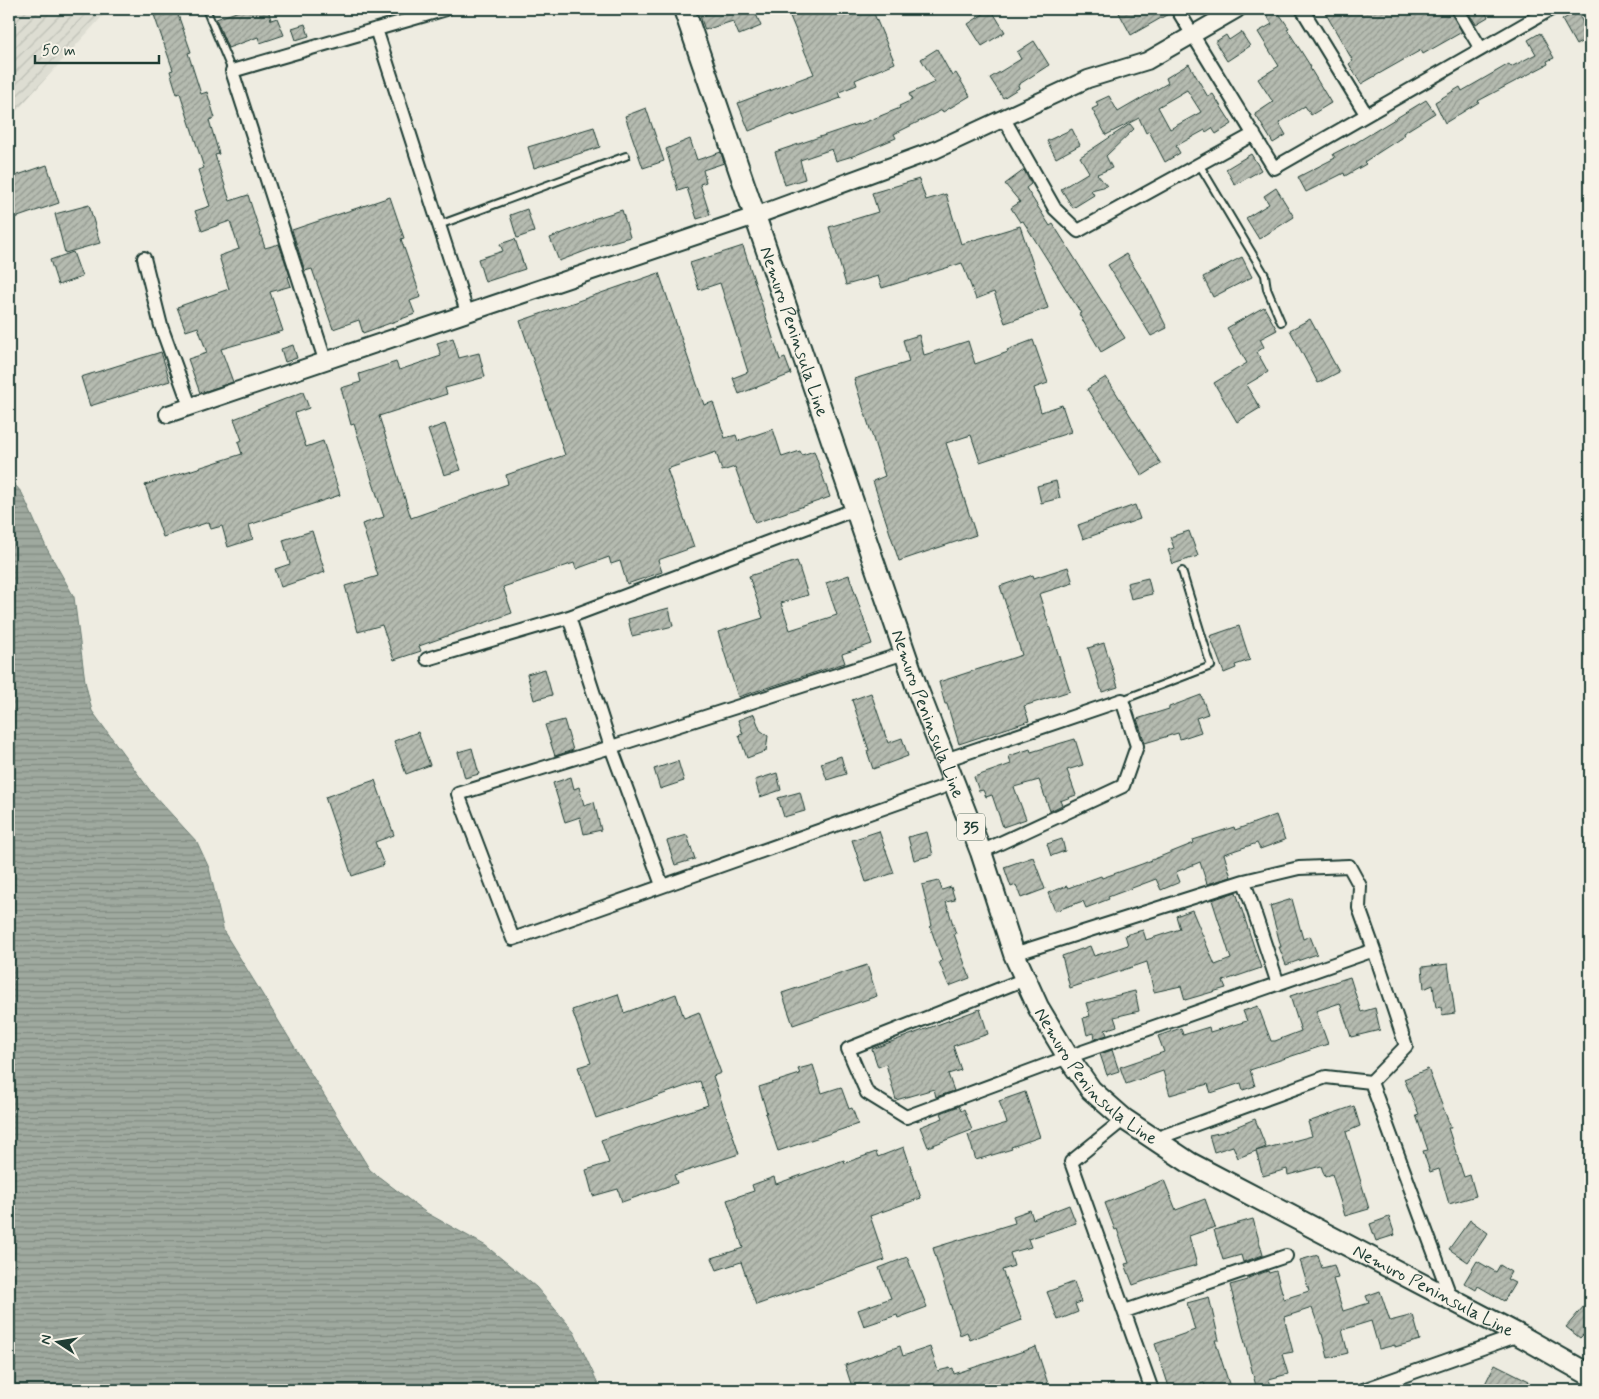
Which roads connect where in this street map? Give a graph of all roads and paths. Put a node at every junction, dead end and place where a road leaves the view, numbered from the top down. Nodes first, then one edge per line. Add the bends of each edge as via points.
1 (206, 9) edge
2 (446, 9) edge
3 (684, 9) edge
4 (1177, 9) edge
5 (1237, 9) edge
6 (1302, 9) edge
7 (1457, 9) edge
8 (1551, 9) edge
9 (376, 29) junction
10 (1192, 35) junction
11 (1481, 49) junction
12 (232, 71) junction
13 (1366, 114) junction
14 (1004, 119) junction
15 (1254, 134) junction
16 (626, 156) dead end
17 (1199, 164) junction
18 (755, 216) junction
19 (439, 225) junction
20 (144, 258) dead end
21 (467, 312) junction
22 (1281, 322) dead end
23 (325, 360) junction
24 (190, 406) junction
25 (168, 414) dead end
26 (856, 509) junction
27 (1182, 571) dead end
28 (569, 617) junction
29 (905, 653) junction
30 (427, 659) dead end
31 (1122, 700) junction
32 (611, 747) junction
33 (945, 760) junction
34 (954, 783) junction
35 (981, 852) junction
36 (1244, 881) junction
37 (662, 885) junction
38 (1374, 950) junction
39 (1014, 954) junction
40 (1025, 979) junction
41 (1278, 984) junction
42 (1068, 1057) junction
43 (1371, 1082) junction
44 (1124, 1119) junction
45 (1155, 1139) junction
46 (1286, 1256) dead end
47 (1452, 1301) junction
48 (1125, 1311) junction
49 (1519, 1335) junction
50 (1590, 1375) edge
51 (1152, 1390) edge
52 (1363, 1390) edge

1 - 12 lane
2 - 9 street
3 - 18 main road, Nemuro Peninsula Line / 35
4 - 10 street
5 - 10 street
6 - 13 street
7 - 11 street
8 - 11 street
9 - 12 street
9 - 19 street
10 - 14 street via 1147,61 1088,79
10 - 15 street
11 - 13 street
12 - 23 street
13 - 15 street via 1274,168
14 - 17 street via 1055,209 1078,231
14 - 18 street via 935,150
15 - 17 street
16 - 19 lane
17 - 22 lane via 1265,275 1267,289
18 - 21 street
18 - 26 main road, Nemuro Peninsula Line / 35
19 - 21 street
20 - 24 street via 162,326
21 - 23 street
23 - 24 street
24 - 25 street
26 - 28 street
26 - 29 main road, Nemuro Peninsula Line / 35
27 - 31 lane via 1211,666
28 - 30 street
28 - 32 street
29 - 32 street
29 - 33 main road, Nemuro Peninsula Line / 35
31 - 33 street
31 - 35 street via 1137,746 1124,786
32 - 37 street
32 - 37 street via 458,794 513,939
33 - 34 main road, Nemuro Peninsula Line / 35
34 - 35 main road, Nemuro Peninsula Line / 35
34 - 37 street
35 - 39 main road, Nemuro Peninsula Line / 35
36 - 38 street via 1299,868 1349,866 1360,886 1359,908
36 - 39 street
36 - 41 street
38 - 41 street
38 - 43 street via 1406,1046
39 - 40 main road, Nemuro Peninsula Line / 35
40 - 42 main road, Nemuro Peninsula Line / 35
40 - 42 street via 848,1049 866,1093 906,1117
41 - 42 street
42 - 44 main road, Nemuro Peninsula Line / 35 via 1091,1090
43 - 45 street via 1326,1078
43 - 47 street
44 - 45 main road, Nemuro Peninsula Line / 35
44 - 48 street via 1071,1162
45 - 47 main road, Nemuro Peninsula Line / 35 via 1190,1163
46 - 48 street
47 - 49 main road, Nemuro Peninsula Line / 35
48 - 51 street
49 - 50 main road, Nemuro Peninsula Line / 35
49 - 52 street

